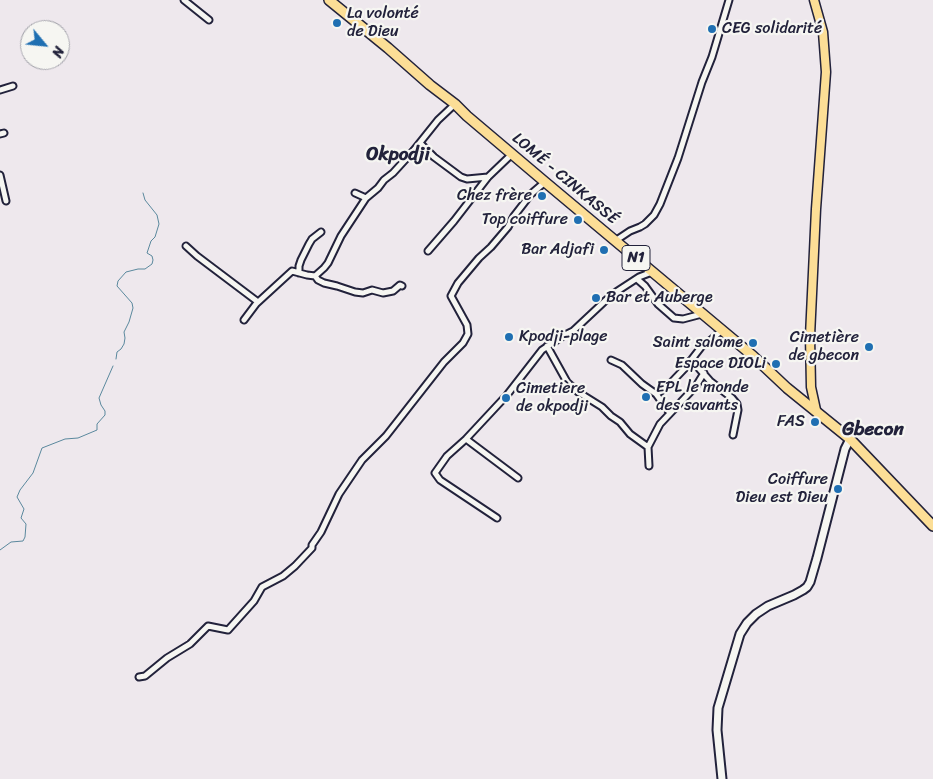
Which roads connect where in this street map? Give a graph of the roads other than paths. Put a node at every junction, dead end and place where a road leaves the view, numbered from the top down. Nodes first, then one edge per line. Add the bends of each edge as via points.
1 (184, 0) edge
2 (329, 0) edge
3 (729, 0) edge
4 (814, 0) edge
5 (209, 20) dead end
6 (13, 86) dead end
7 (0, 90) edge
8 (455, 104) junction
9 (420, 143) junction
10 (512, 154) junction
11 (0, 175) edge
12 (488, 177) junction
13 (545, 182) junction
14 (354, 193) dead end
15 (366, 198) junction
16 (6, 200) dead end
17 (321, 232) dead end
18 (615, 241) junction
19 (186, 246) dead end
20 (428, 251) dead end
21 (652, 272) junction
22 (299, 273) junction
23 (316, 276) junction
24 (637, 279) junction
25 (402, 286) dead end
26 (258, 302) junction
27 (702, 314) junction
28 (244, 320) dead end
29 (722, 330) junction
30 (547, 346) junction
31 (611, 360) dead end
32 (690, 361) junction
33 (704, 373) junction
34 (656, 394) junction
35 (816, 410) junction
36 (670, 413) junction
37 (733, 435) dead end
38 (850, 438) junction
39 (466, 439) junction
40 (648, 447) junction
41 (649, 466) dead end
42 (518, 478) dead end
43 (497, 518) dead end
44 (933, 526) edge
45 (139, 678) dead end
46 (722, 779) edge

1 - 5 street
2 - 8 highway, LOMÉ - CINKASSÉ / N1
3 - 18 street via 660,204 645,224
4 - 35 main road via 823,32 826,72 810,327 811,387
6 - 7 street
8 - 9 street
8 - 10 highway, LOMÉ - CINKASSÉ / N1
9 - 12 street via 461,177
9 - 15 street
10 - 12 street
10 - 13 highway, LOMÉ - CINKASSÉ / N1
11 - 16 street
12 - 20 street
13 - 18 highway, LOMÉ - CINKASSÉ / N1
13 - 45 street via 531,194 455,288 451,296 467,325 468,334 386,436 362,460 339,494 312,548 283,576 262,587 228,630 208,626 190,644
14 - 15 street
15 - 23 street via 328,263
17 - 22 street via 309,244
18 - 21 highway, LOMÉ - CINKASSÉ / N1
19 - 26 street
21 - 24 street
21 - 27 highway, LOMÉ - CINKASSÉ / N1
22 - 23 street
22 - 26 street via 292,271
23 - 25 street via 324,283 350,292 372,290 383,293 393,291 400,284
24 - 27 street via 674,318
24 - 30 street via 605,301 573,331
26 - 28 street
27 - 29 highway, LOMÉ - CINKASSÉ / N1
29 - 32 street
29 - 35 highway, LOMÉ - CINKASSÉ / N1
30 - 39 street
30 - 40 street via 567,382
31 - 34 street via 622,365
32 - 33 street
32 - 34 street via 666,388
33 - 36 street
33 - 37 street via 737,404
34 - 36 street
35 - 38 highway, LOMÉ - CINKASSÉ / N1
36 - 40 street
38 - 44 highway, LOMÉ - CINKASSÉ / N1
38 - 46 street via 807,587 756,614 740,634 718,708
39 - 42 street
39 - 43 street via 447,456 435,473 440,480
40 - 41 street

